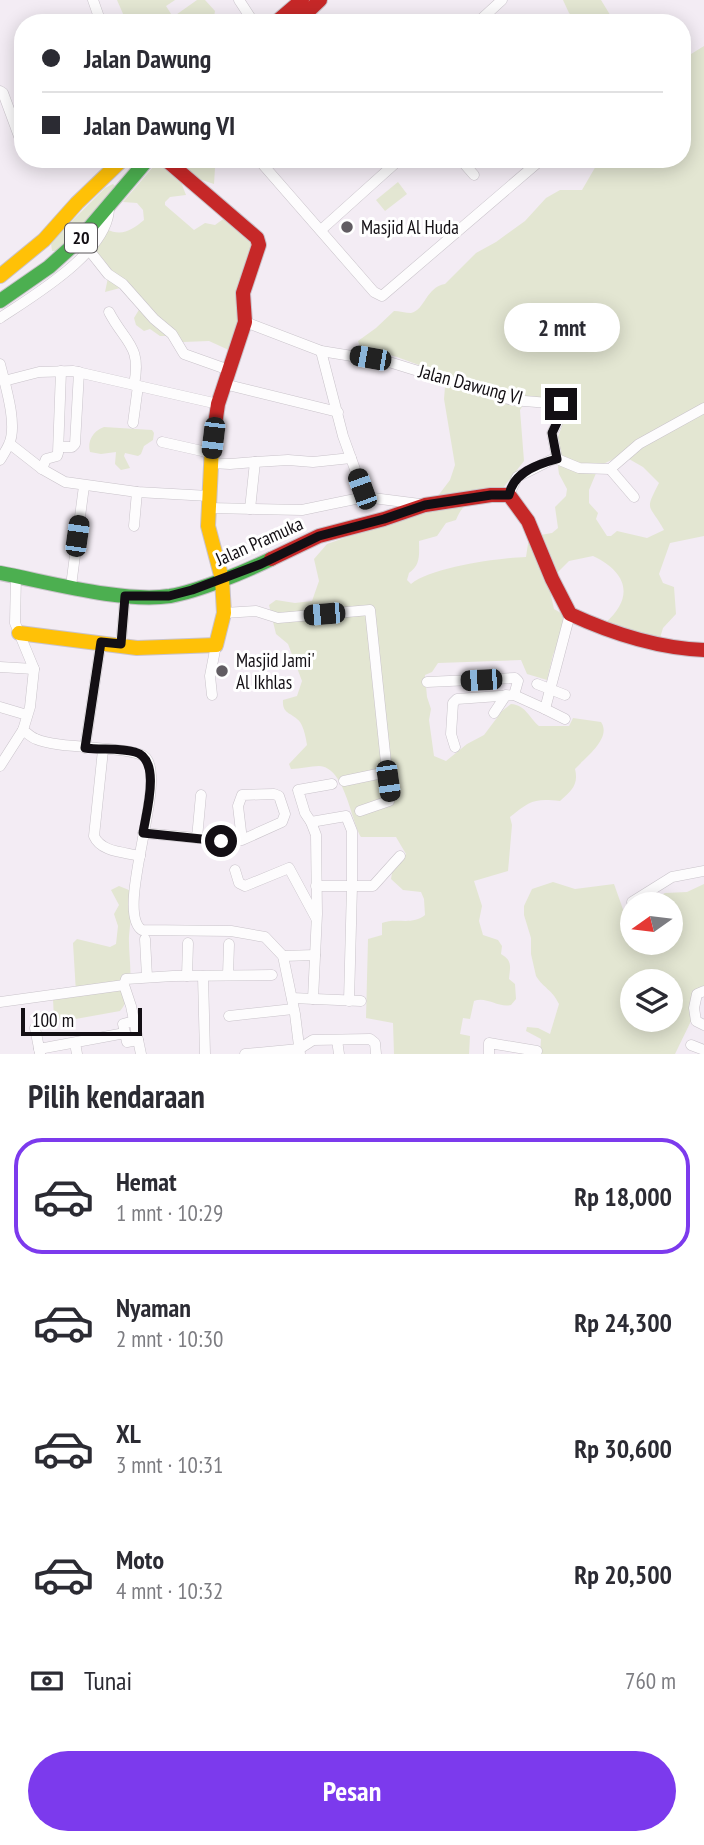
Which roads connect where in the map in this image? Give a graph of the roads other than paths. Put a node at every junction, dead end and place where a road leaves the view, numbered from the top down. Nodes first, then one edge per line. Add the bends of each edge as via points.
1 (302, 0) edge
2 (320, 0) edge
3 (502, 0) edge
4 (286, 14) edge
5 (305, 14) edge
6 (487, 14) edge
7 (0, 91) edge
8 (14, 123) edge
9 (114, 168) edge
10 (141, 168) edge
11 (175, 168) edge
12 (266, 168) edge
13 (390, 168) edge
14 (468, 168) edge
15 (532, 168) edge
16 (474, 175) dead end
17 (109, 207) junction
18 (321, 230) junction
19 (44, 240) junction
20 (89, 250) junction
21 (61, 256) junction
22 (21, 258) junction
23 (0, 276) edge
24 (36, 276) junction
25 (0, 301) edge
26 (109, 312) dead end
27 (0, 318) edge
28 (244, 322) junction
29 (321, 351) junction
30 (0, 364) edge
31 (229, 370) junction
32 (61, 371) junction
33 (79, 372) junction
34 (4, 381) junction
35 (224, 384) junction
36 (136, 386) junction
37 (218, 404) junction
38 (704, 408) edge
39 (338, 412) junction
40 (133, 423) dead end
41 (162, 442) dead end
42 (10, 444) junction
43 (59, 447) junction
44 (211, 458) junction
45 (351, 458) junction
46 (557, 459) junction
47 (0, 460) edge
48 (255, 462) junction
49 (42, 469) junction
50 (610, 469) junction
51 (84, 486) junction
52 (137, 492) junction
53 (509, 495) junction
54 (365, 497) junction
55 (634, 497) dead end
56 (209, 502) junction
57 (425, 505) junction
58 (250, 509) junction
59 (134, 526) dead end
60 (0, 573) edge
61 (16, 576) junction
62 (222, 579) junction
63 (71, 586) junction
64 (125, 596) junction
65 (224, 613) junction
66 (570, 614) junction
67 (19, 633) junction
68 (101, 642) junction
69 (121, 644) junction
70 (216, 645) junction
71 (704, 650) edge
72 (0, 667) edge
73 (34, 669) junction
74 (426, 682) dead end
75 (537, 684) dead end
76 (551, 690) junction
77 (212, 695) dead end
78 (510, 695) junction
79 (565, 695) dead end
80 (0, 707) edge
81 (545, 709) junction
82 (494, 713) dead end
83 (27, 715) junction
84 (565, 719) dead end
85 (23, 730) junction
86 (455, 747) dead end
87 (85, 748) junction
88 (4, 749) edge
89 (103, 750) junction
90 (0, 766) edge
91 (387, 772) junction
92 (344, 781) dead end
93 (332, 783) dead end
94 (201, 795) dead end
95 (359, 811) dead end
96 (311, 821) junction
97 (143, 833) junction
98 (197, 838) junction
99 (242, 840) junction
100 (140, 856) junction
101 (400, 856) dead end
102 (235, 870) dead end
103 (704, 871) edge
104 (316, 886) junction
105 (352, 886) junction
106 (648, 892) edge
107 (317, 918) junction
108 (145, 939) dead end
109 (188, 943) dead end
110 (229, 944) dead end
111 (315, 955) junction
112 (283, 956) junction
113 (228, 975) junction
114 (272, 975) dead end
115 (187, 976) junction
116 (203, 976) junction
117 (147, 977) junction
118 (124, 985) junction
119 (704, 991) edge
120 (292, 998) junction
121 (313, 999) junction
122 (349, 1001) junction
123 (362, 1001) dead end
124 (0, 1002) edge
125 (293, 1009) junction
126 (229, 1016) dead end
127 (134, 1021) junction
128 (704, 1025) edge
129 (35, 1028) dead end
130 (125, 1033) junction
131 (138, 1040) junction
132 (337, 1040) junction
133 (75, 1043) junction
134 (691, 1045) dead end
135 (40, 1051) edge
136 (299, 1052) edge
137 (704, 1052) edge
138 (77, 1054) edge
139 (141, 1054) edge
140 (205, 1054) edge
141 (245, 1054) edge
142 (339, 1054) edge
143 (376, 1054) edge
144 (489, 1054) edge
145 (536, 1054) edge

1 - 4 main road
2 - 5 main road
3 - 6 street
7 - 8 street
9 - 19 main road, 20
10 - 17 main road, 20
11 - 28 main road via 259,242 243,293
12 - 18 street
13 - 18 street
14 - 16 street
15 - 18 street via 387,295 373,292
17 - 20 street via 104,230
17 - 21 main road, 20
19 - 21 main road via 43,253
19 - 22 main road, 20
20 - 27 street
20 - 31 street via 172,334 184,354
21 - 24 main road, 20
22 - 23 main road, 20
22 - 24 main road via 36,259
24 - 25 main road, 20
26 - 36 street via 135,352
28 - 29 street, Jalan Dawung VI
28 - 31 main road
29 - 39 street
29 - 46 street, Jalan Dawung VI via 389,362 512,400 561,404 552,433
30 - 34 street
31 - 35 main road
32 - 33 street
32 - 34 street
32 - 43 street
33 - 36 street
33 - 43 street via 75,444
34 - 42 street
35 - 37 main road
35 - 39 street
36 - 37 street
36 - 40 street
37 - 44 main road
38 - 50 street via 639,444
39 - 45 street
41 - 44 street
42 - 47 street
42 - 49 street
43 - 49 street via 57,456 46,460
44 - 48 street via 230,464
44 - 56 main road
45 - 48 street
45 - 54 street
46 - 50 street via 579,468
46 - 53 street via 517,477
48 - 58 street
49 - 51 street
50 - 55 street
51 - 52 street
51 - 63 street
52 - 56 street
52 - 59 street
53 - 57 main road, Jalan Pramuka
53 - 66 main road via 528,521
54 - 57 street
54 - 58 street via 302,510
56 - 58 street
56 - 62 main road via 209,537
57 - 62 main road, Jalan Pramuka via 319,536
60 - 61 main road, Jalan Pramuka
61 - 63 main road, Jalan Pramuka
61 - 67 street via 13,615
62 - 64 main road, Jalan Pramuka via 169,596
62 - 65 main road
63 - 64 main road, Jalan Pramuka
64 - 69 street
65 - 70 main road
65 - 91 street via 256,611 278,618 369,610
66 - 71 main road via 651,646
66 - 76 street
67 - 68 main road
67 - 73 street
68 - 69 main road
68 - 87 street
69 - 70 main road via 148,648
70 - 77 street via 210,676
72 - 73 street
73 - 83 street
74 - 78 street via 515,678 518,681
75 - 76 street
76 - 79 street
76 - 81 street
78 - 81 street
78 - 82 street
78 - 86 street via 453,702
80 - 83 street
81 - 84 street
83 - 85 street
85 - 87 street via 38,740
85 - 88 street
87 - 89 street
88 - 90 street
89 - 97 street via 132,751 148,761
89 - 100 street via 94,836 108,849
91 - 92 street
91 - 95 street via 389,801
93 - 96 street via 298,790
94 - 98 street
96 - 104 street via 316,835
96 - 105 street via 346,816 352,831
97 - 98 street
97 - 100 street
98 - 99 street
99 - 99 street via 282,822 285,814 279,796 242,795
100 - 112 street via 134,901 134,921 139,929 247,933 265,937
101 - 105 street via 373,886
102 - 107 street via 239,883 246,886 289,868
103 - 106 street via 672,877
104 - 105 street
104 - 107 street
105 - 122 street
107 - 111 street
108 - 117 street
109 - 115 street
110 - 113 street
111 - 112 street
111 - 121 street
112 - 120 street
113 - 114 street
113 - 116 street
115 - 116 street
115 - 117 street
116 - 140 street
117 - 118 street via 126,979
118 - 124 street
118 - 127 street
119 - 128 street via 697,994 694,1014
120 - 121 street
120 - 125 street
121 - 122 street
122 - 123 street
125 - 126 street
125 - 136 street
127 - 130 street via 123,1024
127 - 131 street
129 - 135 street
130 - 131 street via 127,1042
130 - 133 street
131 - 139 street
132 - 136 street via 313,1040
132 - 142 street
132 - 143 street via 373,1040
133 - 135 street
133 - 138 street
134 - 137 street
136 - 141 street
144 - 145 street via 489,1043 526,1048

